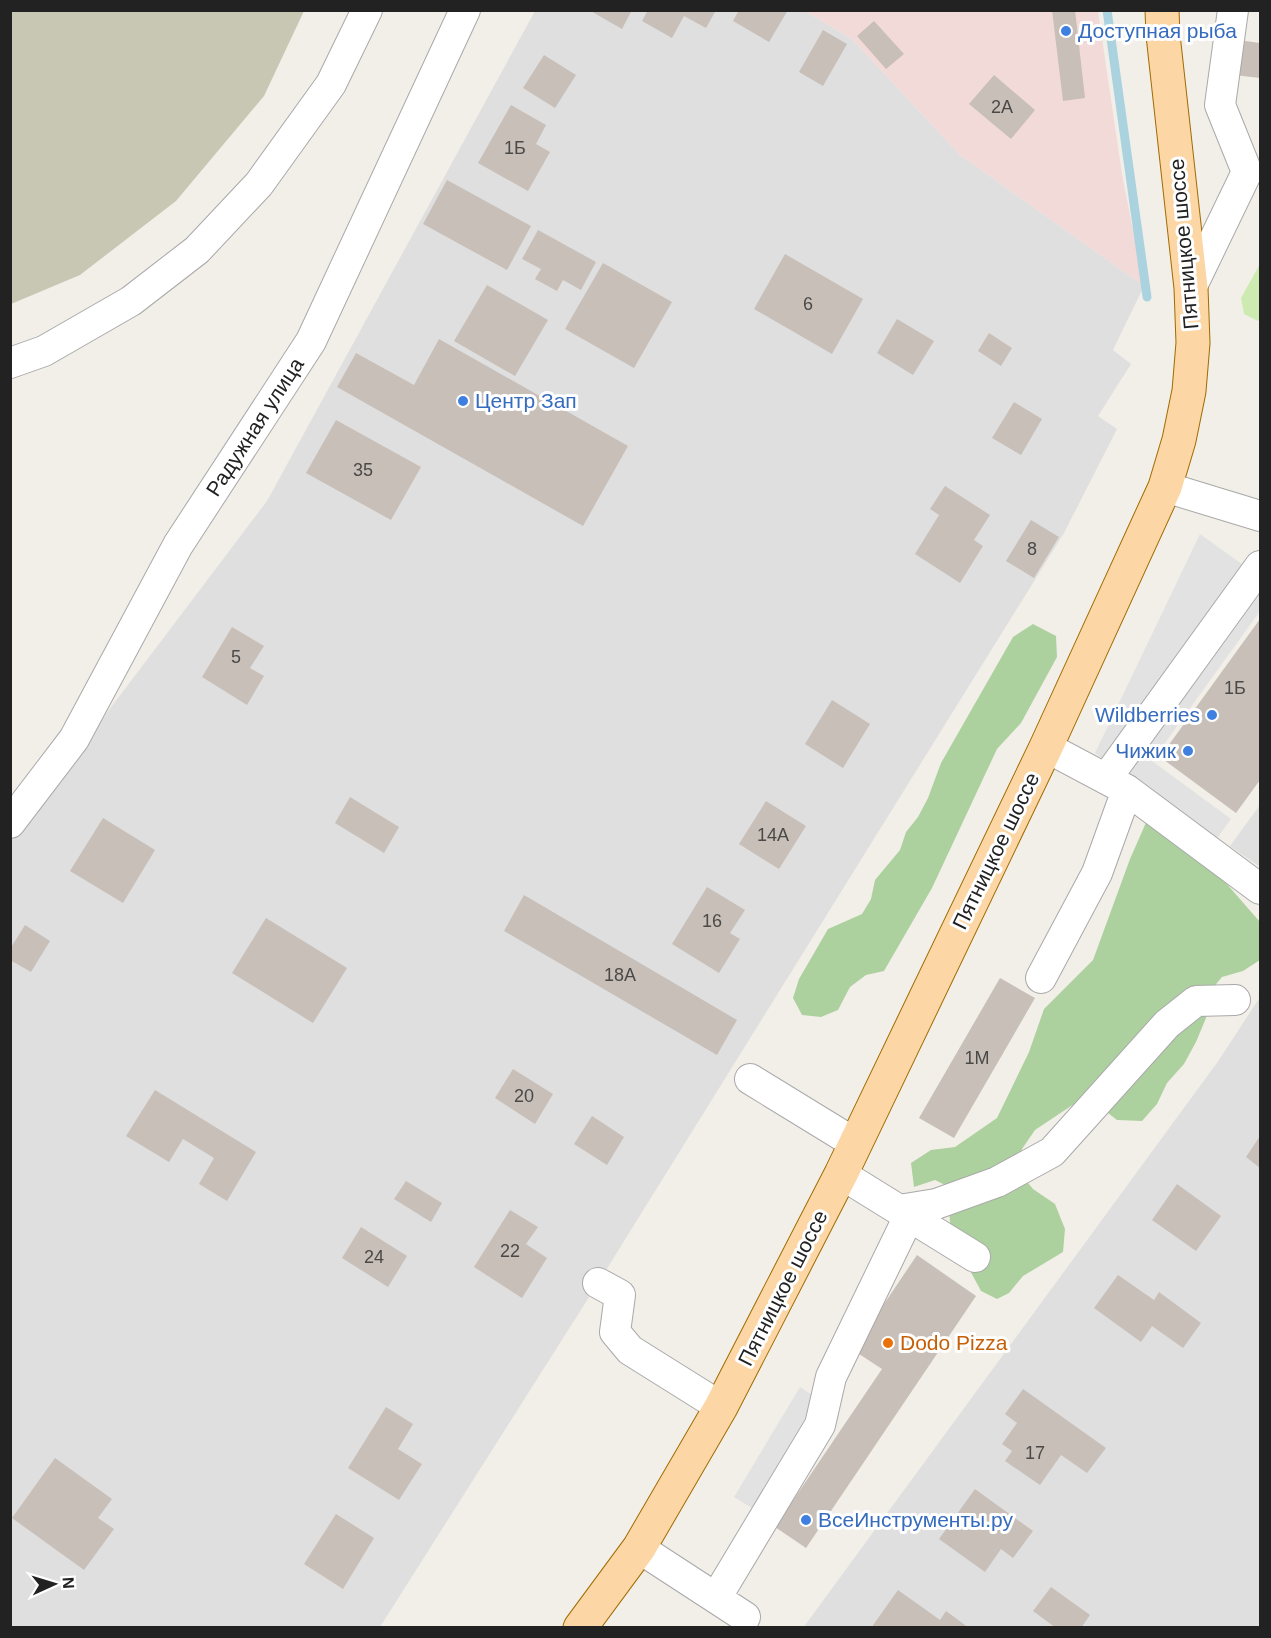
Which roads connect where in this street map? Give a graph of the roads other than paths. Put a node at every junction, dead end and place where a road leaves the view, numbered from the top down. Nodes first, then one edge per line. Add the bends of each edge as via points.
1 (367, 10) edge
2 (465, 10) edge
3 (1162, 10) edge
4 (1233, 10) edge
5 (1254, 170) edge
6 (1191, 288) junction
7 (10, 363) edge
8 (1165, 487) junction
9 (1260, 516) edge
10 (1260, 566) edge
11 (1046, 747) junction
12 (1116, 785) junction
13 (10, 823) edge
14 (1260, 889) edge
15 (1041, 978) dead end
16 (1234, 1000) dead end
17 (750, 1079) dead end
18 (856, 1144) junction
19 (841, 1174) junction
20 (904, 1213) junction
21 (975, 1257) dead end
22 (598, 1283) dead end
23 (721, 1407) junction
24 (639, 1548) junction
25 (717, 1598) junction
26 (745, 1617) dead end
27 (580, 1628) edge

1 - 7 street via 331,84 259,184 197,250 131,300 44,351
2 - 13 street, Радужная улица via 311,341 178,545 74,739
3 - 6 main road, Пятницкое шоссе
4 - 5 street via 1220,105
5 - 6 street
6 - 8 main road, Пятницкое шоссе via 1193,344 1189,391
8 - 9 street
8 - 11 main road, Пятницкое шоссе
10 - 12 street
11 - 12 street
11 - 18 main road, Пятницкое шоссе
12 - 14 street
12 - 15 street via 1097,873
16 - 20 street via 1196,1002 1167,1024 1052,1152 997,1182
17 - 18 street
18 - 19 main road, Пятницкое шоссе
19 - 20 street
19 - 23 main road, Пятницкое шоссе
20 - 21 street
20 - 25 street via 831,1377 820,1425
22 - 23 street via 620,1295 615,1332 630,1350
23 - 24 main road, Пятницкое шоссе
24 - 25 street
24 - 27 main road, Пятницкое шоссе
25 - 26 street

